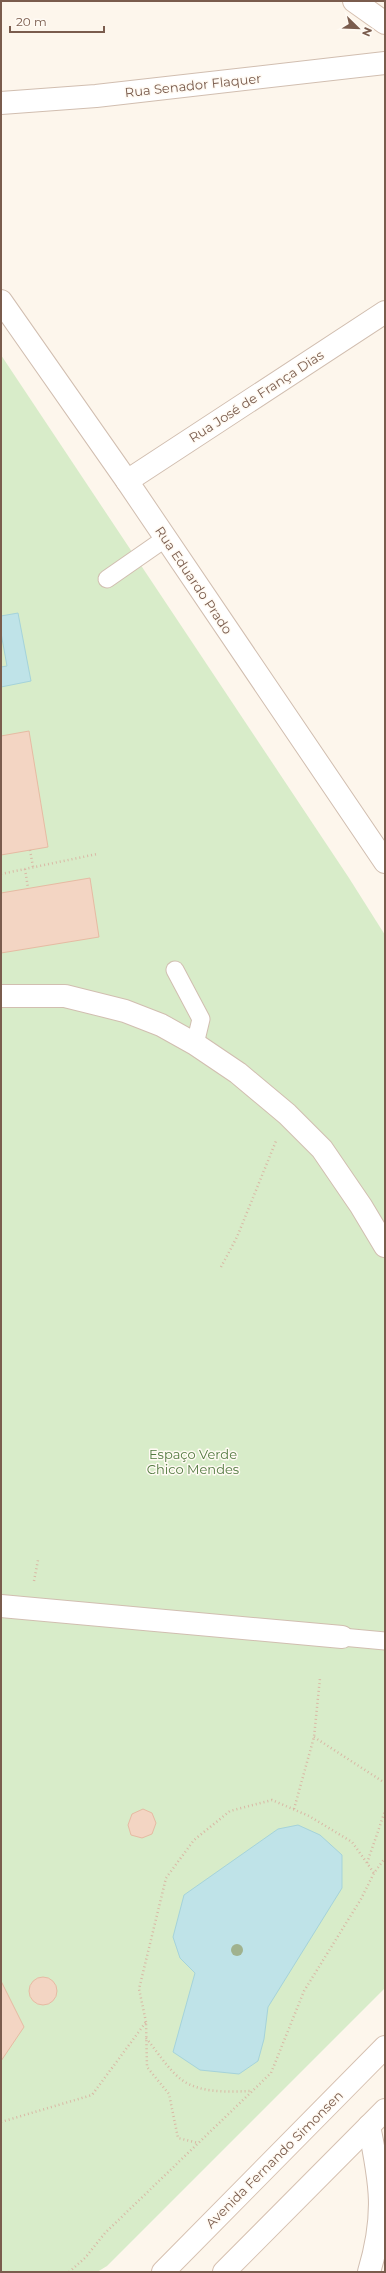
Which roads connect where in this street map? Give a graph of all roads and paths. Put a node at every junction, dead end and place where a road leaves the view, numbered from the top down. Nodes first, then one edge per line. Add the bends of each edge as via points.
1 (354, 1) edge
2 (385, 23) edge
3 (385, 64) edge
4 (1, 104) edge
5 (1, 301) edge
6 (385, 312) edge
7 (127, 481) junction
8 (166, 538) junction
9 (107, 578) dead end
10 (30, 850) dead end
11 (97, 854) dead end
12 (385, 862) edge
13 (33, 867) junction
14 (25, 869) junction
15 (1, 874) edge
16 (28, 888) dead end
17 (174, 970) dead end
18 (1, 996) edge
19 (195, 1044) junction
20 (276, 1140) dead end
21 (385, 1246) edge
22 (221, 1267) dead end
23 (1, 1609) edge
24 (342, 1637) joint
25 (385, 1641) edge
26 (320, 1678) dead end
27 (314, 1737) junction
28 (385, 1783) edge
29 (294, 1810) junction
30 (385, 1810) edge
31 (385, 1858) edge
32 (367, 1863) junction
33 (374, 1872) junction
34 (146, 2022) junction
35 (146, 2038) junction
36 (385, 2046) edge
37 (252, 2091) junction
38 (385, 2110) edge
39 (1, 2122) edge
40 (369, 2126) junction
41 (198, 2143) junction
42 (69, 2272) edge
43 (163, 2272) edge
44 (224, 2272) edge
45 (369, 2272) edge

1 - 2 street
3 - 4 street, Rua Senador Flaquer
5 - 7 street, Rua Eduardo Prado
6 - 7 street, Rua José de França Dias
7 - 8 street, Rua Eduardo Prado
8 - 9 lane
8 - 12 street, Rua Eduardo Prado
10 - 13 path
11 - 13 path
13 - 14 path
14 - 15 path
14 - 16 path
17 - 19 lane via 201,1019
18 - 19 street via 65,996 125,1011 161,1025
19 - 21 street via 238,1073 287,1114 322,1149
20 - 22 path via 237,1237
23 - 24 street
24 - 25 lane
26 - 27 path
27 - 28 path
27 - 29 path
29 - 32 path via 352,1842
29 - 34 path via 272,1800 230,1811 194,1840 166,1878 139,1989
30 - 32 path
31 - 33 path
32 - 33 path
33 - 37 path via 361,1899 304,1991 271,2073
34 - 35 path
34 - 39 path via 92,2096
35 - 37 path via 176,2075 198,2088 227,2092
35 - 41 path via 147,2067 169,2094 178,2138
36 - 43 street, Avenida Fernando Simonsen
37 - 41 path
38 - 40 street
40 - 44 street
40 - 45 street via 385,2204 379,2250
41 - 42 path via 105,2233 85,2258

